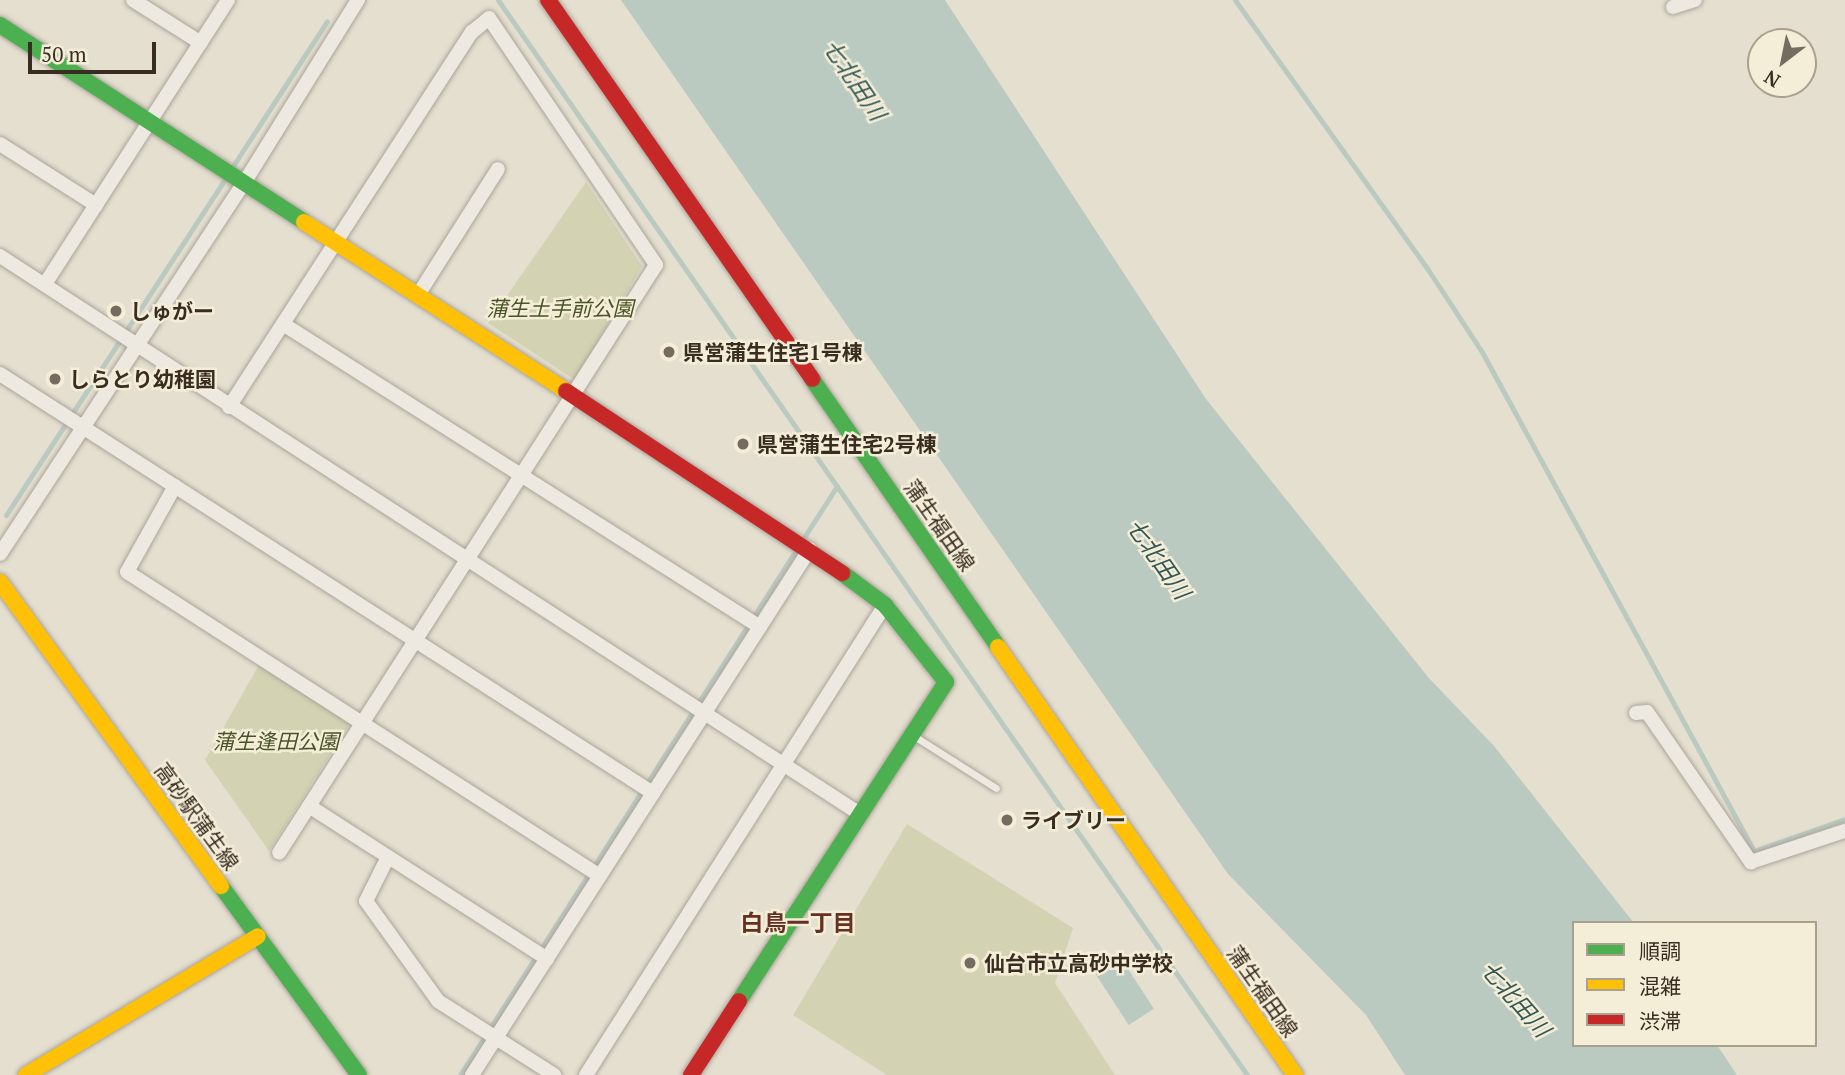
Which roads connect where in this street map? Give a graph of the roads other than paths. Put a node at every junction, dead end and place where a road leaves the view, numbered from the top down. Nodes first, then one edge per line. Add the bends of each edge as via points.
1 (133, 0) edge
2 (228, 0) edge
3 (358, 0) edge
4 (548, 0) edge
5 (1694, 0) edge
6 (1673, 7) dead end
7 (0, 25) edge
8 (201, 43) junction
9 (148, 122) junction
10 (0, 144) edge
11 (498, 169) dead end
12 (234, 176) junction
13 (96, 205) junction
14 (336, 242) junction
15 (0, 257) edge
16 (45, 284) junction
17 (418, 295) junction
18 (283, 324) junction
19 (127, 341) junction
20 (0, 374) edge
21 (573, 396) junction
22 (229, 407) junction
23 (74, 421) junction
24 (522, 475) junction
25 (175, 486) junction
26 (803, 545) junction
27 (0, 554) edge
28 (467, 561) junction
29 (0, 582) edge
30 (885, 606) junction
31 (754, 623) junction
32 (415, 641) junction
33 (698, 710) junction
34 (1636, 713) dead end
35 (362, 723) junction
36 (912, 734) junction
37 (784, 765) junction
38 (996, 788) dead end
39 (648, 789) junction
40 (309, 806) junction
41 (860, 814) junction
42 (1845, 831) edge
43 (279, 853) dead end
44 (388, 857) junction
45 (594, 872) junction
46 (258, 936) junction
47 (541, 955) junction
48 (490, 1034) junction
49 (26, 1075) edge
50 (359, 1075) edge
51 (472, 1075) edge
52 (554, 1075) edge
53 (586, 1075) edge
54 (691, 1075) edge
55 (1295, 1075) edge

1 - 8 street
2 - 8 street
3 - 12 street
4 - 55 street, 蒲生福田線
5 - 6 street
7 - 9 street
8 - 9 street
9 - 12 street
9 - 13 street
10 - 13 street
11 - 17 street
12 - 14 street
12 - 19 street
13 - 16 street
14 - 17 street
14 - 18 street
14 - 21 street via 472,32 489,18 656,265
15 - 16 street
16 - 19 street
17 - 21 street
18 - 22 street
18 - 24 street
19 - 22 street
19 - 23 street
20 - 23 street
21 - 24 street
21 - 26 street
22 - 28 street
23 - 25 street
23 - 27 street
24 - 28 street
24 - 31 street
25 - 32 street
25 - 35 street via 127,572
26 - 30 street
26 - 31 street
28 - 32 street
28 - 33 street
29 - 46 street, 高砂駅蒲生線
30 - 36 street via 946,682
30 - 37 street
31 - 33 street
32 - 35 street
32 - 39 street
33 - 37 street
33 - 39 street
34 - 42 street via 1647,712 1751,862
35 - 40 street
35 - 45 street
36 - 38 lane
36 - 41 street
37 - 41 street
37 - 53 street
39 - 45 street
40 - 43 street
40 - 44 street
41 - 54 street
44 - 47 street
44 - 48 street via 366,901 438,1001
45 - 47 street
46 - 49 street
46 - 50 street, 高砂駅蒲生線
47 - 48 street
48 - 51 street
48 - 52 street

